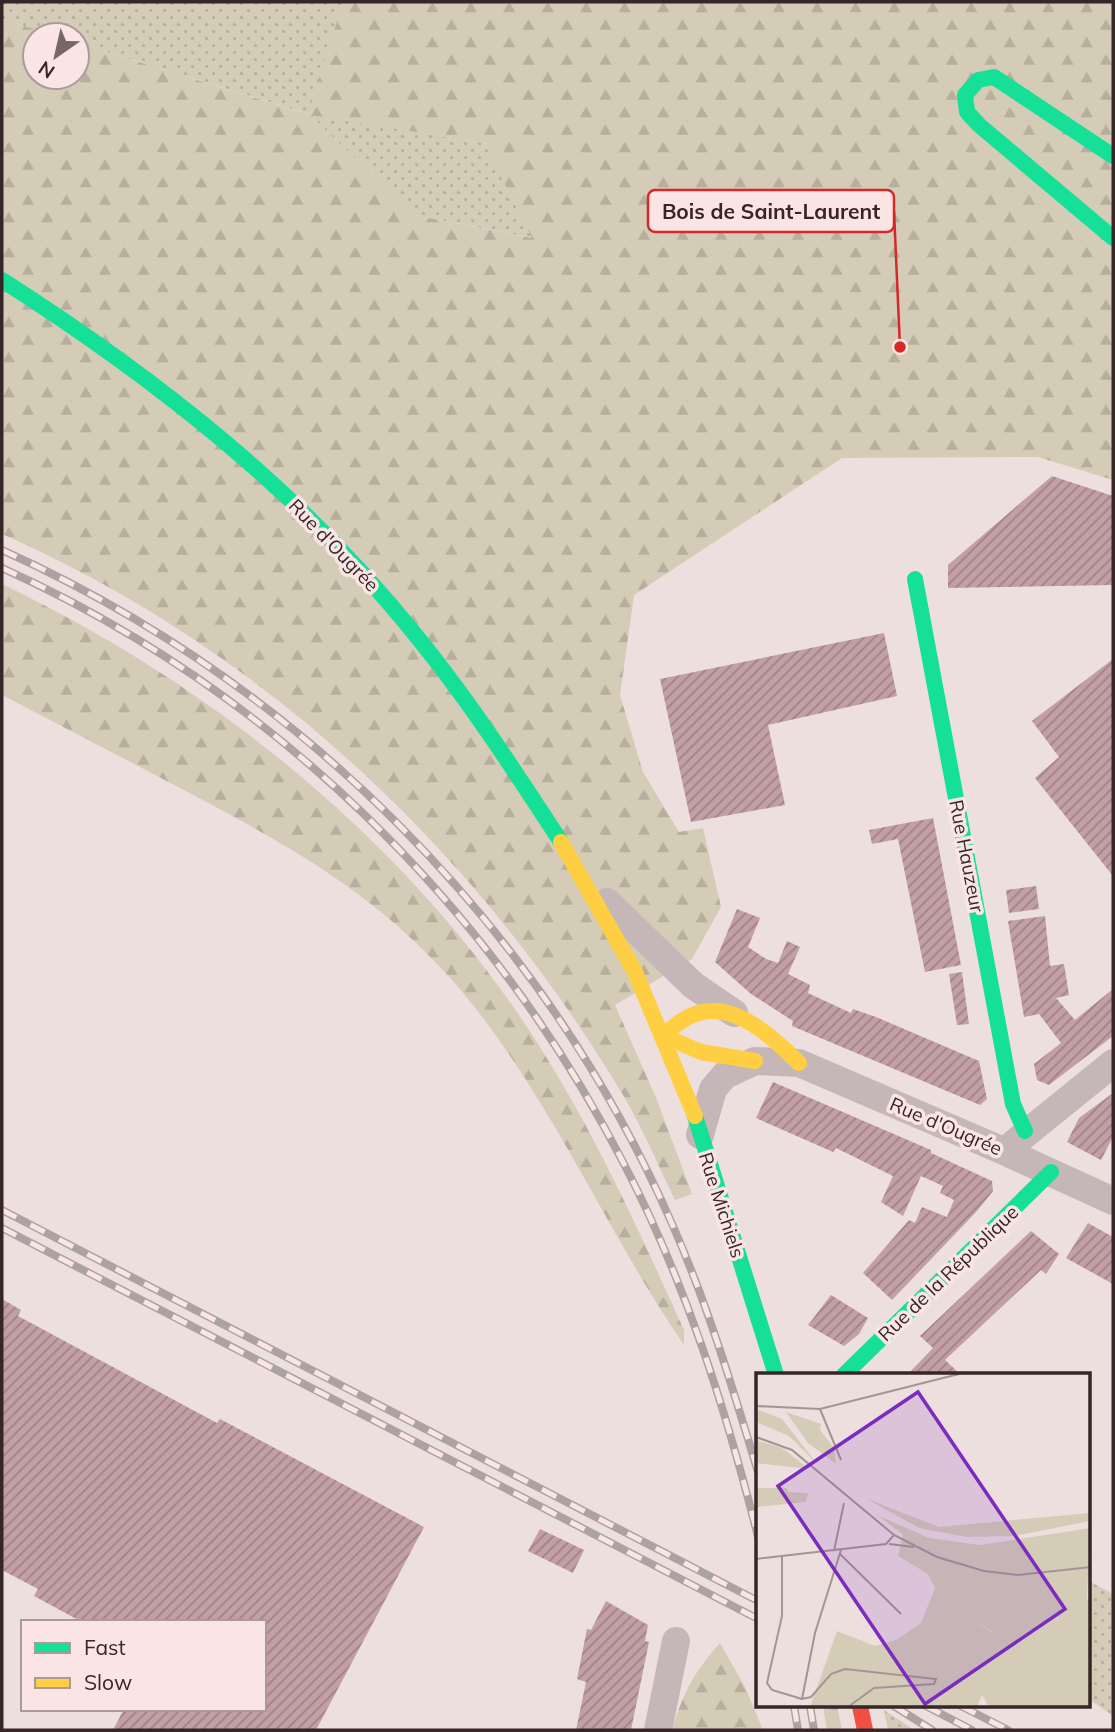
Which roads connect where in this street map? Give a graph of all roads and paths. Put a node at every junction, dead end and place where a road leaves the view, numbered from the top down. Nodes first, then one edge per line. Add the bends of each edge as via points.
1 (1113, 156) edge
2 (1113, 238) edge
3 (2, 280) edge
4 (915, 579) dead end
5 (588, 885) junction
6 (742, 1019) junction
7 (664, 1036) junction
8 (755, 1061) junction
9 (799, 1063) junction
10 (1113, 1063) edge
11 (1025, 1131) junction
12 (700, 1137) junction
13 (1006, 1152) junction
14 (1051, 1172) junction
15 (1103, 1196) edge
16 (775, 1373) edge
17 (846, 1373) edge
18 (676, 1641) dead end
19 (860, 1708) edge
20 (658, 1730) edge
21 (865, 1730) edge

1 - 2 street via 993,77 978,80 965,95 967,112 979,125
3 - 5 street, Rue d'Ougrée via 133,366 302,509 404,620 505,759
4 - 11 street, Rue Hauzeur via 1013,1104
5 - 6 street, Rue d'Ougrée via 693,985
5 - 7 street, Rue d'Ougrée
6 - 7 street, Rue d'Ougrée via 699,1009 673,1022
6 - 9 street, Rue d'Ougrée via 775,1038
7 - 8 street, Rue d'Ougrée via 701,1052
7 - 12 street, Rue Michiels
8 - 9 street, Rue d'Ougrée
8 - 12 street, Rue d'Ougrée via 725,1075 713,1089
9 - 13 street, Rue d'Ougrée
10 - 11 street
11 - 13 street
12 - 16 street, Rue Michiels
13 - 14 street, Rue d'Ougrée
14 - 15 street, Rue d'Ougrée
14 - 17 street, Rue de la République
18 - 20 street
19 - 21 street

